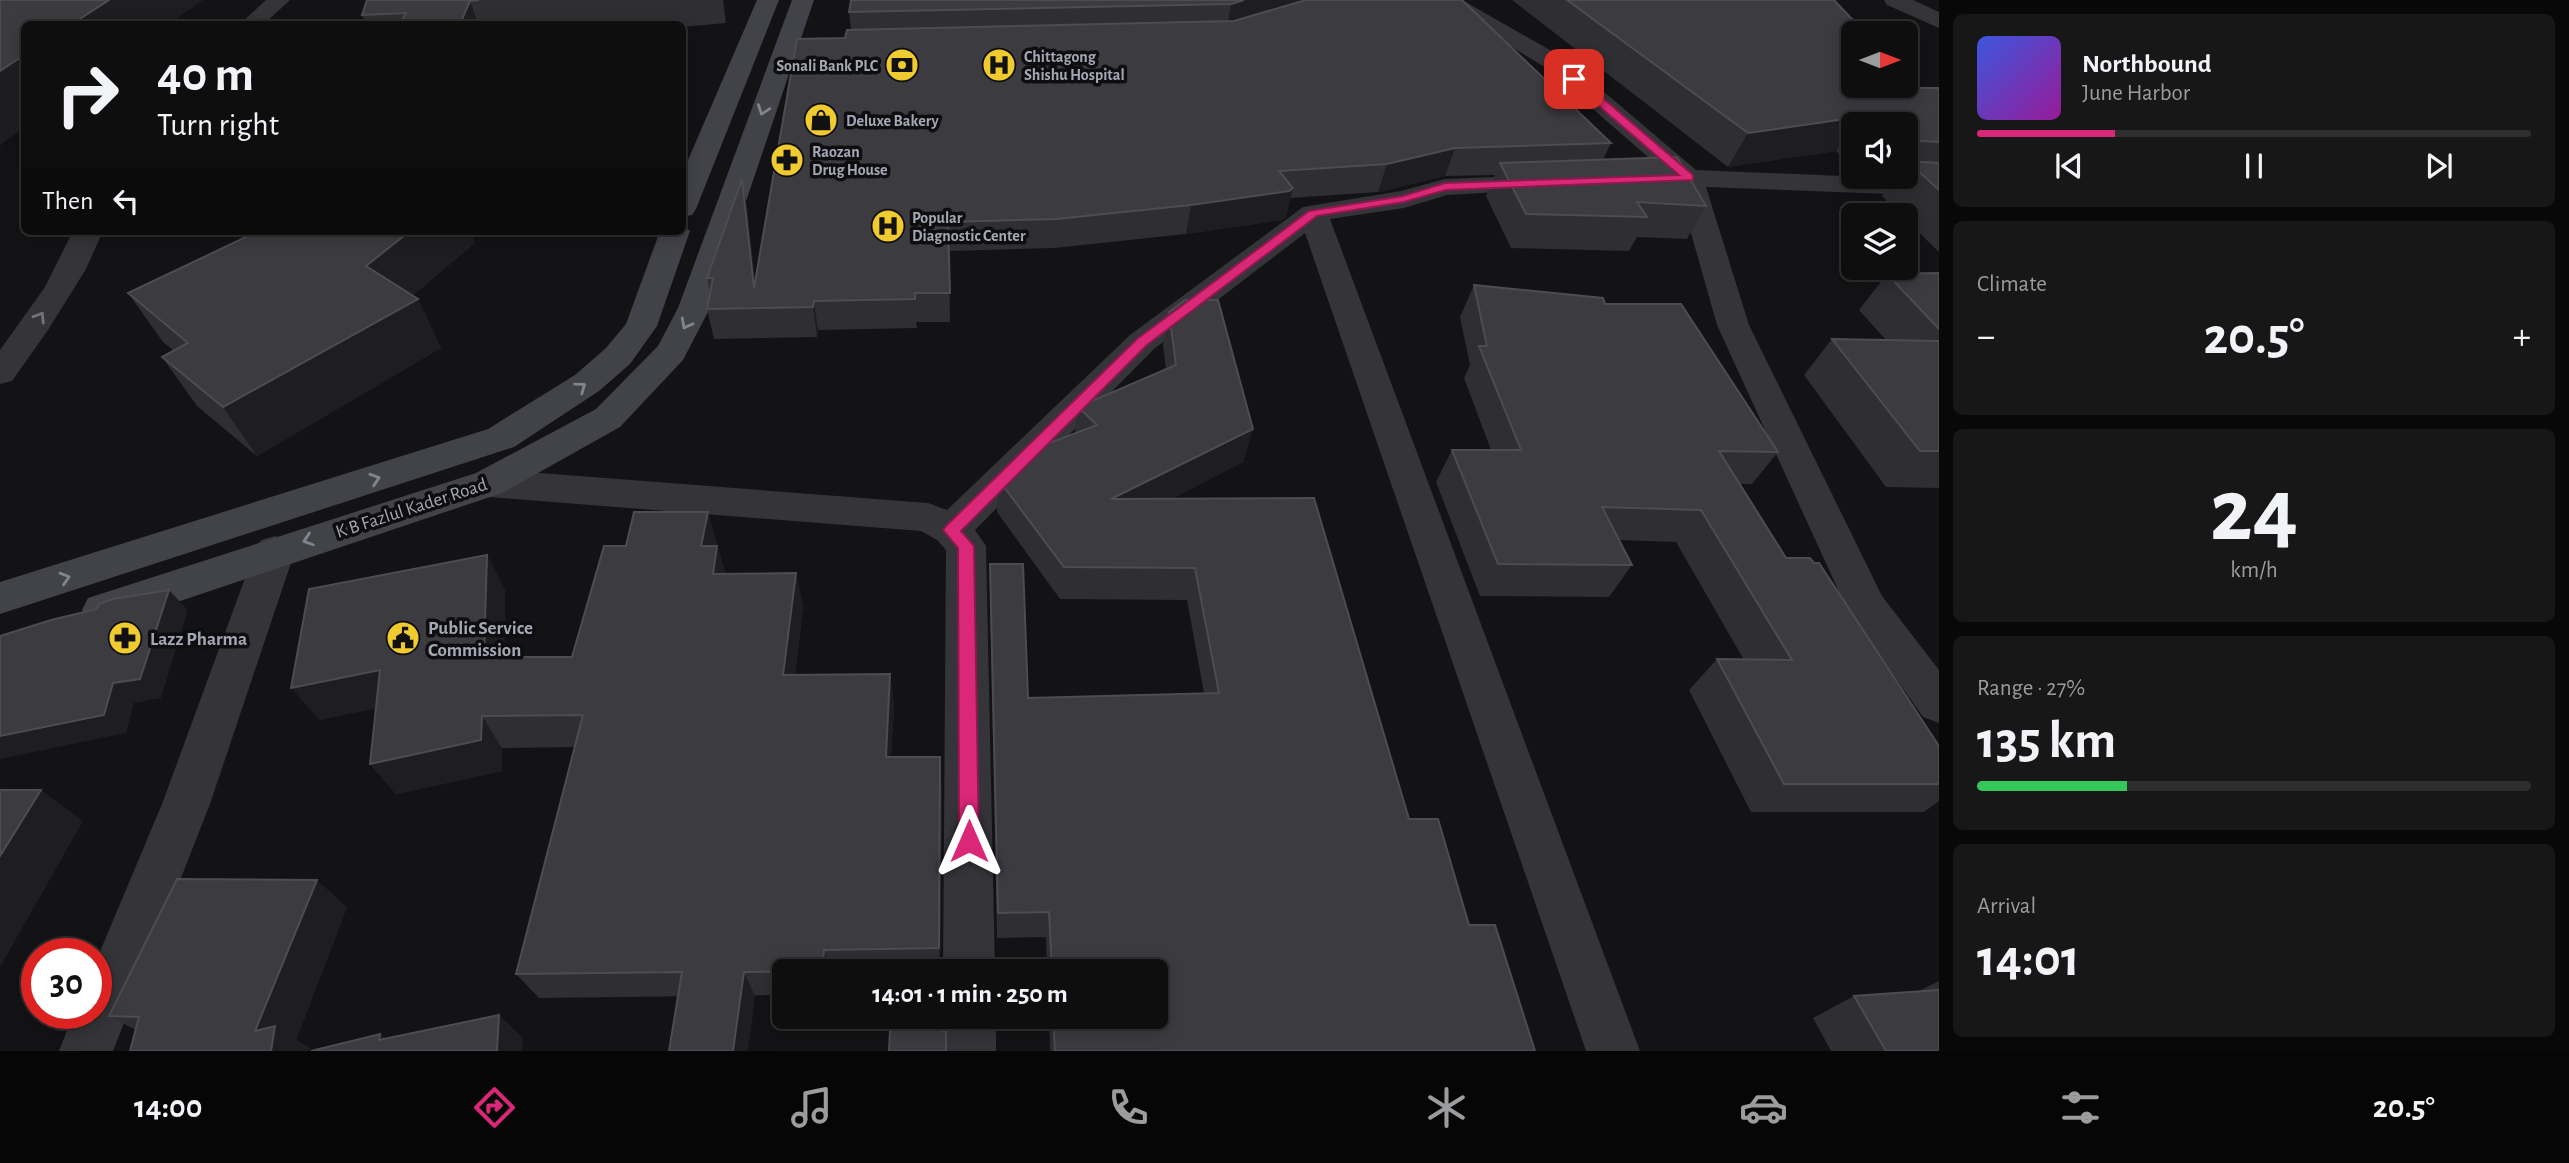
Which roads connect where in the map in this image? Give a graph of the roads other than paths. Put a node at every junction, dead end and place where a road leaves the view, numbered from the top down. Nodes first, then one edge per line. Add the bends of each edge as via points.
1 (279, 0) edge
2 (768, 0) edge
3 (803, 0) edge
4 (1444, 0) edge
5 (1895, 0) edge
6 (254, 21) edge
7 (1939, 21) edge
8 (1689, 178) junction
9 (1608, 181) edge
10 (1567, 182) edge
11 (1939, 188) edge
12 (686, 199) edge
13 (1313, 213) junction
14 (86, 235) edge
15 (674, 235) edge
16 (0, 373) edge
17 (489, 483) junction
18 (951, 530) junction
19 (275, 551) junction
20 (0, 598) edge
21 (66, 622) edge
22 (1939, 704) edge
23 (969, 959) edge
24 (969, 1029) edge
25 (86, 1051) edge
26 (969, 1051) edge
27 (1613, 1051) edge

1 - 6 street
2 - 12 main road
3 -> 17 main road, K B Fazlul Kader Road via 798,48 694,308 671,352 608,418
4 - 8 street via 1555,63
5 - 7 street
8 - 9 street
8 - 11 street
8 - 22 street via 1732,325 1867,607
10 - 13 street via 1445,187 1404,199
13 - 18 street via 1142,342
13 - 27 street
16 -> 14 street via 26,340
20 -> 15 main road, K B Fazlul Kader Road via 501,438 577,390 618,356 641,326
17 - 18 street via 928,517
17 -> 19 main road, K B Fazlul Kader Road
18 - 23 street via 966,546
19 - 21 main road, K B Fazlul Kader Road
19 - 25 street via 186,804
24 - 26 street

